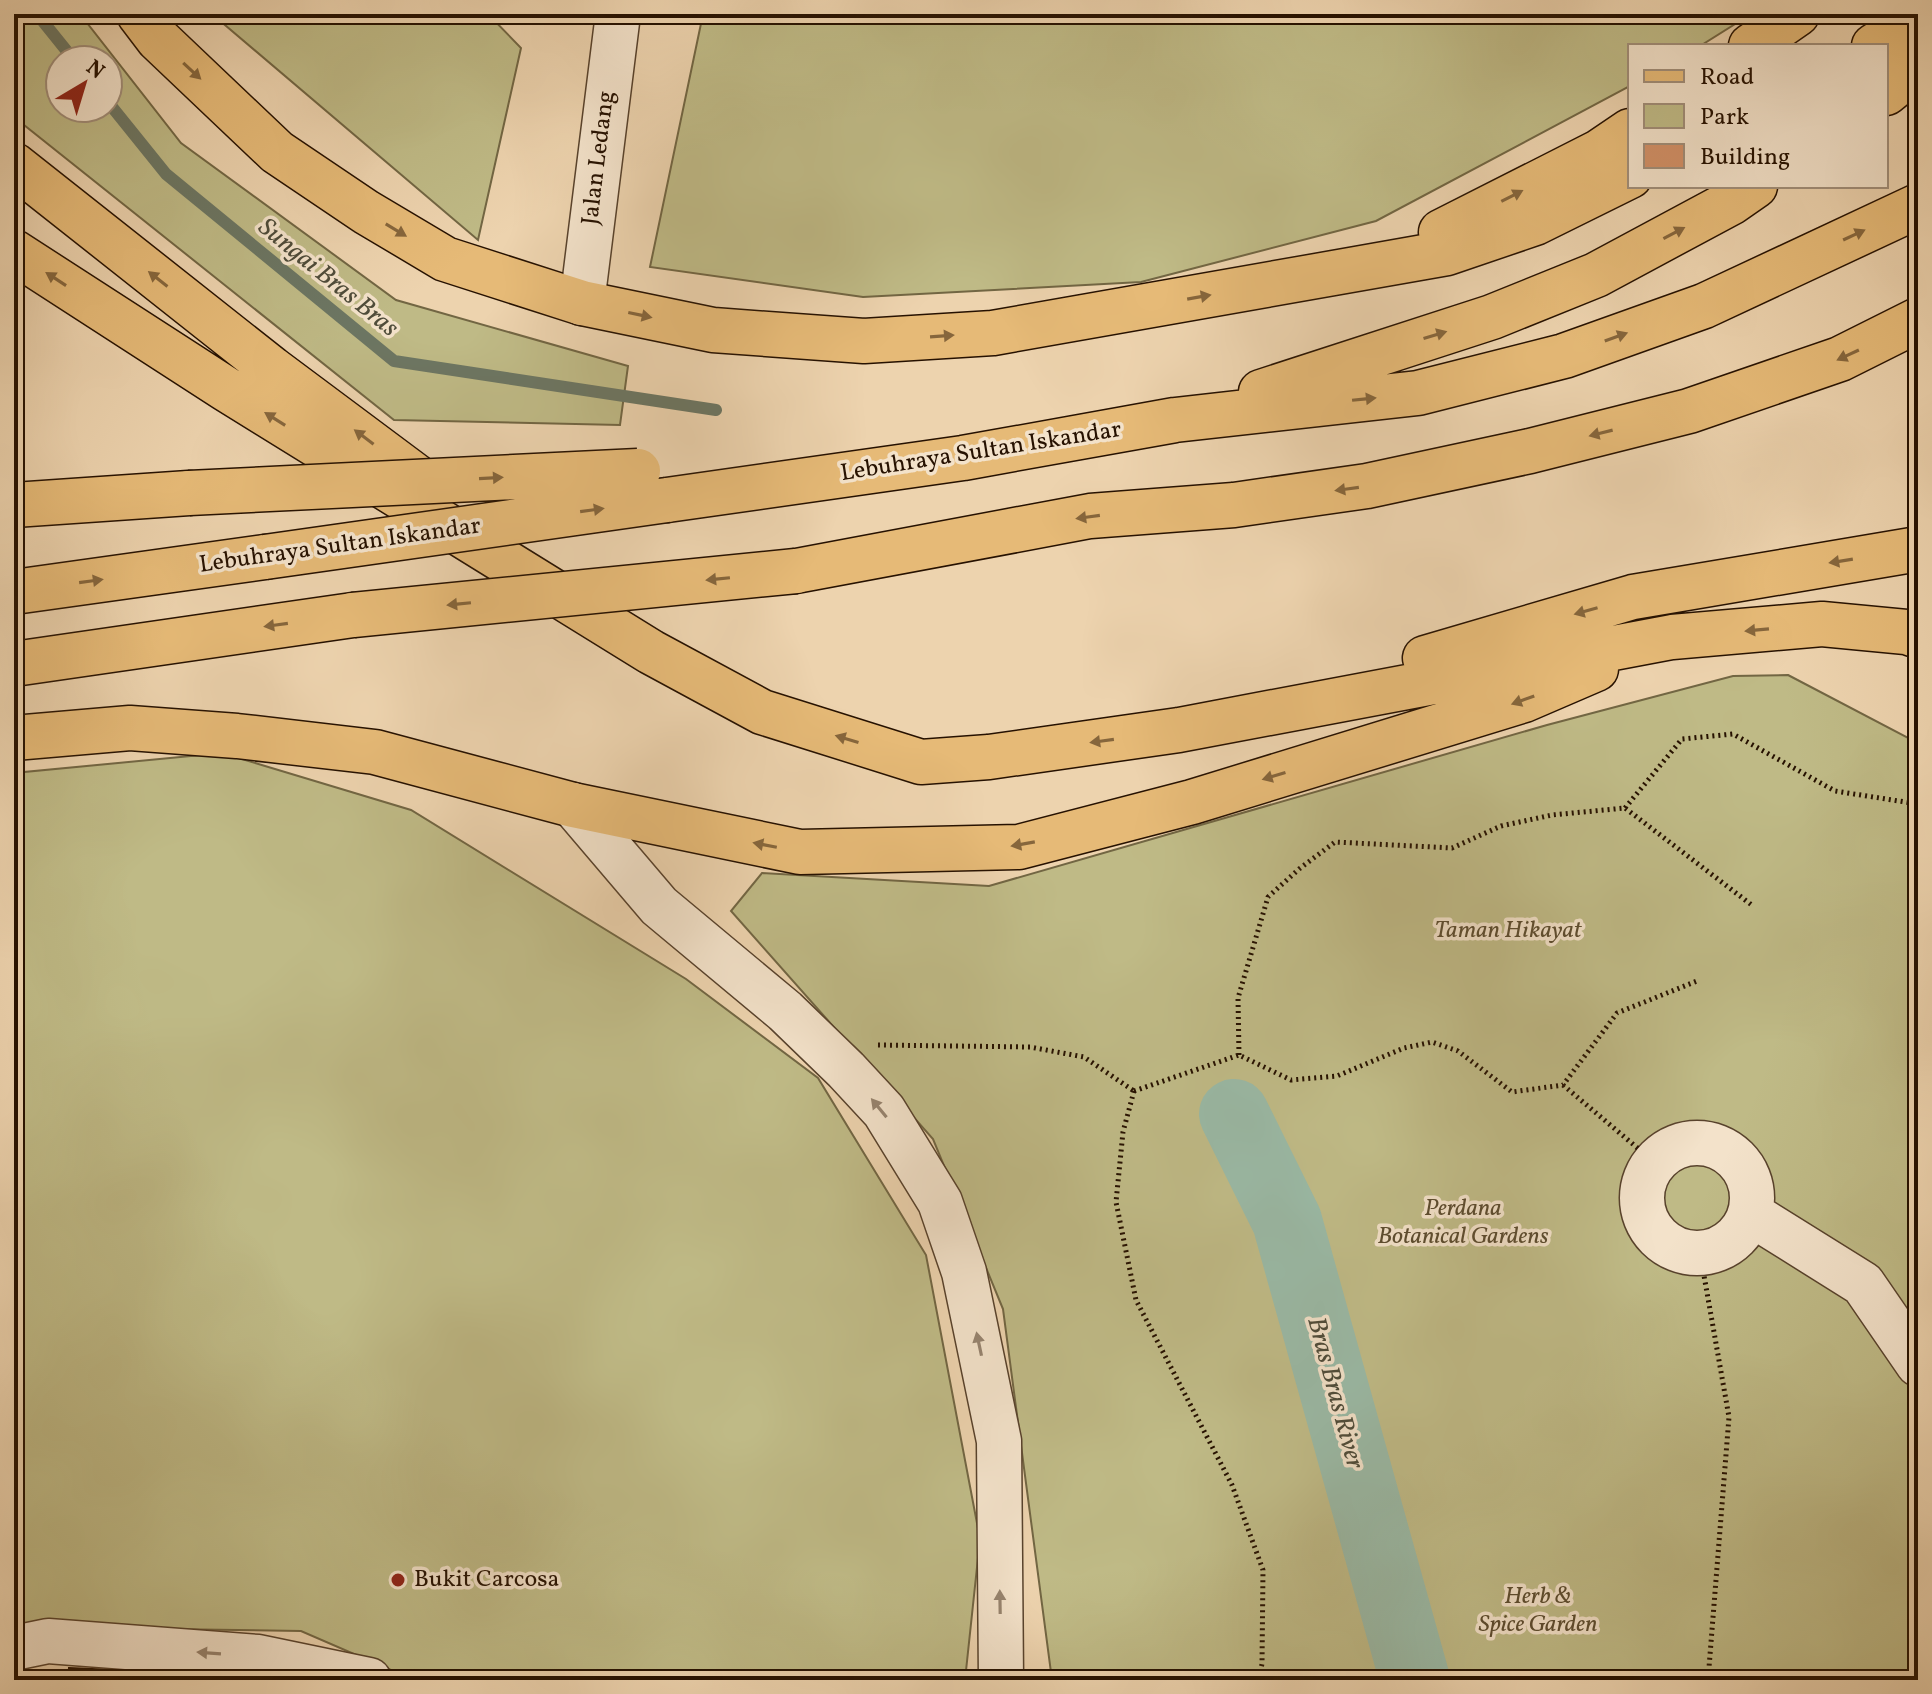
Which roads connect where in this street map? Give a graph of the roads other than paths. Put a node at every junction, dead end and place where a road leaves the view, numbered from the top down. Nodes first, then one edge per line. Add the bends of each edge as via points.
1 (139, 14) edge
2 (618, 14) edge
3 (1797, 14) edge
4 (1918, 18) edge
5 (1754, 44) edge
6 (1877, 44) edge
7 (1918, 67) edge
8 (1888, 91) edge
9 (1628, 132) edge
10 (14, 165) edge
11 (1628, 177) edge
12 (1752, 188) edge
13 (1918, 206) edge
14 (14, 252) edge
15 (1367, 269) junction
16 (582, 303) junction
17 (1918, 320) edge
18 (1175, 420) junction
19 (652, 485) junction
20 (14, 505) edge
21 (1918, 549) edge
22 (14, 592) edge
23 (1918, 636) edge
24 (1672, 637) junction
25 (651, 652) junction
26 (14, 664) edge
27 (1179, 730) junction
28 (14, 738) edge
29 (573, 805) junction
30 (658, 824) junction
31 (659, 906) junction
32 (1751, 1214) junction
33 (1918, 1364) edge
34 (14, 1648) edge
35 (369, 1680) edge
36 (1001, 1680) edge

1 -> 16 main road via 158,39 277,152 366,212 445,259
2 - 16 street, Jalan Ledang
3 - 5 main road
4 - 6 main road
7 - 8 main road
15 -> 9 main road
25 -> 10 main road via 272,369
11 - 15 main road via 1535,223 1447,253
18 -> 12 main road via 1505,312 1596,275
18 -> 13 main road, Lebuhraya Sultan Iskandar via 1418,393 1564,356 1704,306
25 -> 14 main road
16 -> 15 main road via 713,330 864,341 993,333
17 -> 26 main road, bridge via 1840,359 1689,411 1367,486 1234,505 1090,516 796,571 353,615
18 - 19 main road, Lebuhraya Sultan Iskandar via 963,458
20 -> 19 main road, bridge via 189,493
22 -> 19 main road, Lebuhraya Sultan Iskandar, bridge via 265,557
21 -> 27 main road via 1633,597
23 -> 24 main road via 1822,624
24 - 27 main road
24 -> 30 main road via 1524,700 1192,802 1019,847 800,852
27 -> 25 main road via 921,762 762,712
28 - 29 main road via 130,728 375,752
29 - 30 main road
29 - 31 street
30 - 31 street via 649,844
36 -> 31 street via 999,1441 964,1272 940,1202 884,1111 785,1011
32 - 32 street via 1753,1192 1745,1170 1715,1145 1698,1142 1667,1151 1644,1180 1641,1202 1647,1223 1679,1251 1700,1253 1726,1246
32 - 33 street via 1863,1284
35 -> 34 street via 258,1657 48,1641

